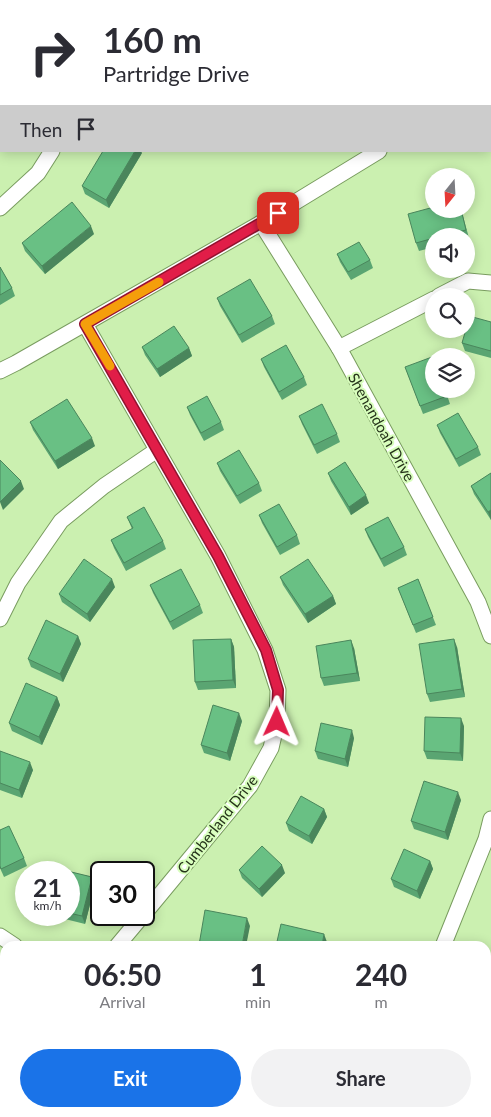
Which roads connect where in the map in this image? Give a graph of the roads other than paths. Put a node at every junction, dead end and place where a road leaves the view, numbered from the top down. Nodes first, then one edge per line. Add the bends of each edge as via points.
1 (51, 152) edge
2 (377, 152) edge
3 (0, 208) edge
4 (261, 223) junction
5 (491, 283) edge
6 (454, 288) edge
7 (425, 304) edge
8 (85, 324) junction
9 (339, 348) junction
10 (0, 371) edge
11 (157, 450) junction
12 (0, 619) edge
13 (491, 636) edge
14 (491, 819) edge
15 (488, 840) edge
16 (155, 900) edge
17 (133, 926) edge
18 (121, 941) edge
19 (445, 941) edge

1 - 3 street via 38,173
2 - 4 street
4 - 8 street
4 - 9 street, Shenandoah Drive
5 - 6 street via 468,281
7 - 9 street
8 - 10 street
8 - 11 street, Cumberland Drive
9 - 13 street, Shenandoah Drive via 478,602
11 - 12 street via 104,486 61,521 18,583
11 - 16 street, Cumberland Drive via 218,556 266,650 278,690 277,722 271,748 250,786
14 - 15 street
15 - 19 street
17 - 18 street, Cumberland Drive

